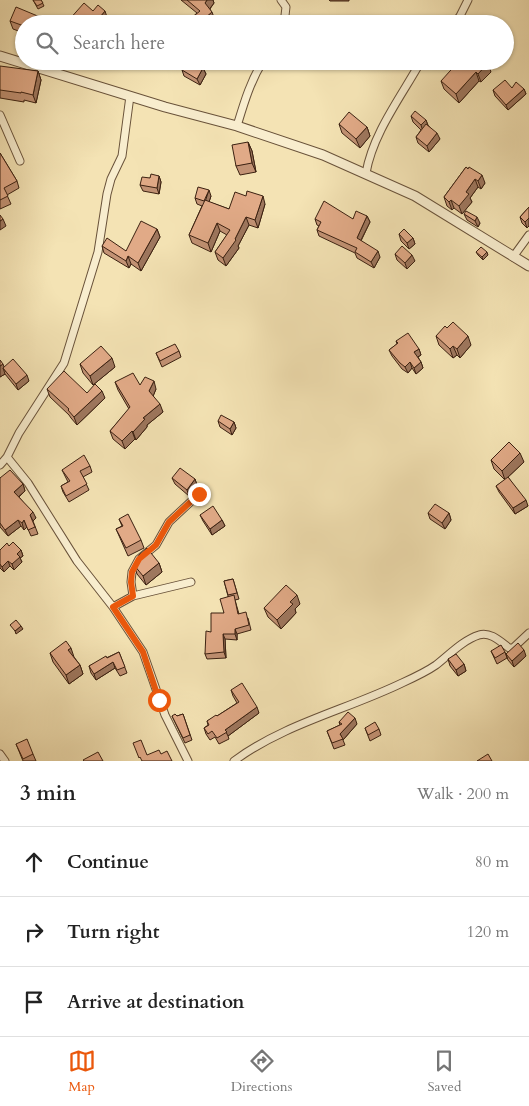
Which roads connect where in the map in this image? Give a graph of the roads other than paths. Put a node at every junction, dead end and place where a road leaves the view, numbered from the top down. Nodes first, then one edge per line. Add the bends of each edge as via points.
1 (281, 0) edge
2 (468, 0) edge
3 (285, 15) edge
4 (459, 15) edge
5 (0, 56) edge
6 (15, 61) edge
7 (46, 70) edge
8 (257, 70) edge
9 (416, 70) edge
10 (130, 96) junction
11 (0, 115) edge
12 (237, 126) junction
13 (20, 161) dead end
14 (366, 173) junction
15 (529, 235) edge
16 (512, 257) junction
17 (529, 266) edge
18 (8, 457) junction
19 (0, 465) edge
20 (199, 494) dead end
21 (191, 582) dead end
22 (133, 596) junction
23 (113, 607) junction
24 (529, 633) edge
25 (0, 754) edge
26 (5, 761) edge
27 (188, 761) edge
28 (234, 761) edge

1 - 3 street via 286,7
2 - 4 street
5 - 6 street
7 - 10 street
8 - 12 street
9 - 14 street via 377,137
10 - 12 street
10 - 18 street via 124,147 107,194 98,252 64,363 19,433
11 - 13 street
12 - 14 street
14 - 16 street via 415,196
15 - 16 street
16 - 17 street
18 - 19 street
18 - 23 street via 77,562
20 - 22 street via 169,522 156,545 139,559 132,572
21 - 22 street
22 - 23 street
23 - 27 street via 143,652 165,715
24 - 28 street via 513,648 487,634 480,634 434,667 280,733
25 - 26 street

